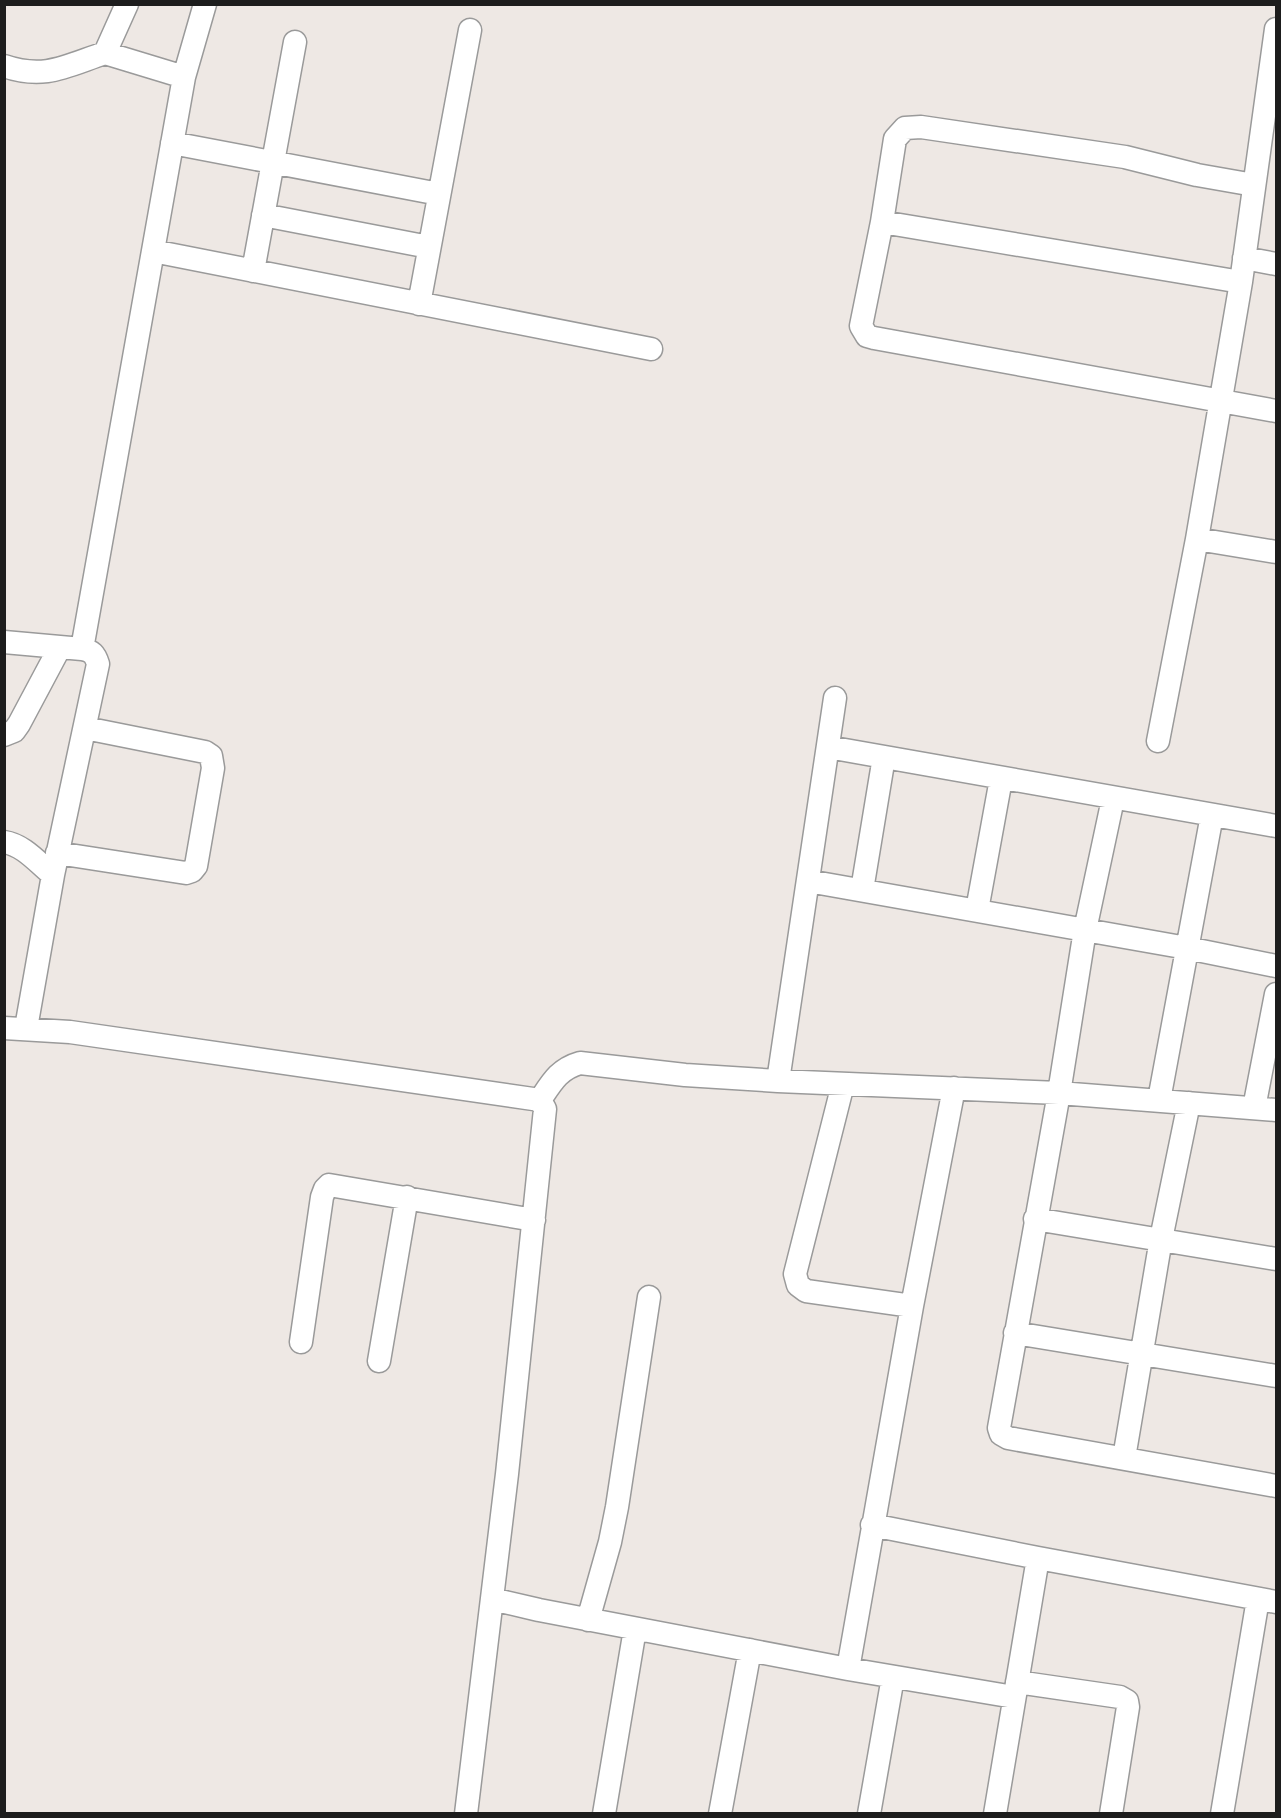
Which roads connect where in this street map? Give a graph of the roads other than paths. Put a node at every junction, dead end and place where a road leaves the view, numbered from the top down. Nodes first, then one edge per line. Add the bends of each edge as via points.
1 (127, 4) edge
2 (205, 4) edge
3 (1276, 29) edge
4 (470, 30) dead end
5 (295, 42) dead end
6 (105, 53) junction
7 (4, 66) edge
8 (184, 77) junction
9 (172, 143) junction
10 (273, 162) junction
11 (1254, 185) junction
12 (439, 194) junction
13 (263, 215) junction
14 (882, 222) junction
15 (429, 247) junction
16 (153, 251) junction
17 (1244, 258) junction
18 (1276, 264) edge
19 (253, 271) junction
20 (1241, 282) junction
21 (419, 303) junction
22 (651, 349) dead end
23 (1220, 400) junction
24 (1276, 411) edge
25 (1197, 539) junction
26 (1276, 552) edge
27 (4, 642) edge
28 (71, 648) junction
29 (836, 698) dead end
30 (85, 728) junction
31 (4, 735) edge
32 (1158, 741) dead end
33 (828, 747) junction
34 (884, 757) junction
35 (1001, 779) junction
36 (1113, 799) junction
37 (1212, 815) junction
38 (1276, 826) edge
39 (4, 842) edge
40 (57, 853) junction
41 (53, 875) junction
42 (808, 881) junction
43 (862, 890) junction
44 (977, 910) junction
45 (1085, 930) junction
46 (1187, 948) junction
47 (1276, 966) edge
48 (1276, 994) edge
49 (15, 1028) edge
50 (778, 1082) junction
51 (843, 1084) junction
52 (954, 1088) junction
53 (1059, 1093) junction
54 (540, 1100) junction
55 (1159, 1100) junction
56 (1189, 1103) junction
57 (1265, 1109) edge
58 (407, 1197) junction
59 (1035, 1219) junction
60 (534, 1220) junction
61 (1161, 1239) junction
62 (1276, 1259) edge
63 (648, 1297) dead end
64 (912, 1306) junction
65 (1015, 1333) junction
66 (301, 1342) dead end
67 (1141, 1353) junction
68 (379, 1361) dead end
69 (1276, 1376) edge
70 (1124, 1458) junction
71 (1276, 1486) edge
72 (872, 1525) junction
73 (1038, 1558) junction
74 (492, 1599) junction
75 (1267, 1601) edge
76 (588, 1620) junction
77 (636, 1629) junction
78 (750, 1650) junction
79 (848, 1669) junction
80 (893, 1677) junction
81 (1016, 1690) junction
82 (466, 1814) edge
83 (604, 1814) edge
84 (720, 1814) edge
85 (869, 1814) edge
86 (995, 1814) edge
87 (1111, 1814) edge
88 (1222, 1814) edge

1 - 6 street
2 - 8 street
3 - 11 street
4 - 12 street
5 - 10 street
6 - 7 street via 45,74
6 - 8 street
8 - 9 street
9 - 10 street
9 - 16 street
10 - 12 street
10 - 13 street
11 - 14 street via 1125,157 912,126 895,139
11 - 17 street
12 - 15 street
13 - 15 street
13 - 19 street
14 - 20 street
14 - 23 street via 861,320 867,336
15 - 21 street
16 - 19 street
16 - 28 street
17 - 18 street
17 - 20 street
19 - 21 street
20 - 23 street
21 - 22 street
23 - 24 street
23 - 25 street
25 - 26 street
25 - 32 street
27 - 28 street
28 - 30 street via 90,651 98,664
28 - 31 street via 14,731
29 - 33 street
30 - 40 street
30 - 40 street via 211,756 213,768 196,866 186,873
33 - 34 street
33 - 42 street
34 - 35 street
34 - 43 street
35 - 36 street
35 - 44 street
36 - 37 street
36 - 45 street
37 - 38 street
37 - 46 street
39 - 41 street via 22,848
40 - 41 street
41 - 49 street
42 - 43 street
42 - 50 street
43 - 44 street
44 - 45 street
45 - 46 street
45 - 53 street
46 - 47 street
46 - 55 street
48 - 57 street
49 - 54 street via 82,1034
50 - 51 street
50 - 54 street via 580,1063 556,1076
51 - 52 street
51 - 64 street via 795,1274 798,1285 806,1291
52 - 53 street
52 - 64 street
53 - 55 street
53 - 59 street
54 - 60 street via 545,1109
55 - 56 street
56 - 57 street
56 - 61 street
58 - 60 street
58 - 66 street via 338,1185 325,1189
58 - 68 street
59 - 61 street
59 - 65 street
60 - 74 street
61 - 62 street
61 - 67 street
63 - 76 street via 617,1507
64 - 72 street
65 - 67 street
65 - 70 street via 1001,1434
67 - 69 street
67 - 70 street
70 - 71 street
72 - 73 street
72 - 79 street
73 - 75 street
73 - 81 street
74 - 76 street
74 - 82 street
75 - 88 street
76 - 77 street
77 - 78 street
77 - 83 street
78 - 79 street
78 - 84 street
79 - 80 street
80 - 81 street
80 - 85 street
81 - 86 street
81 - 87 street via 1120,1697 1127,1701

